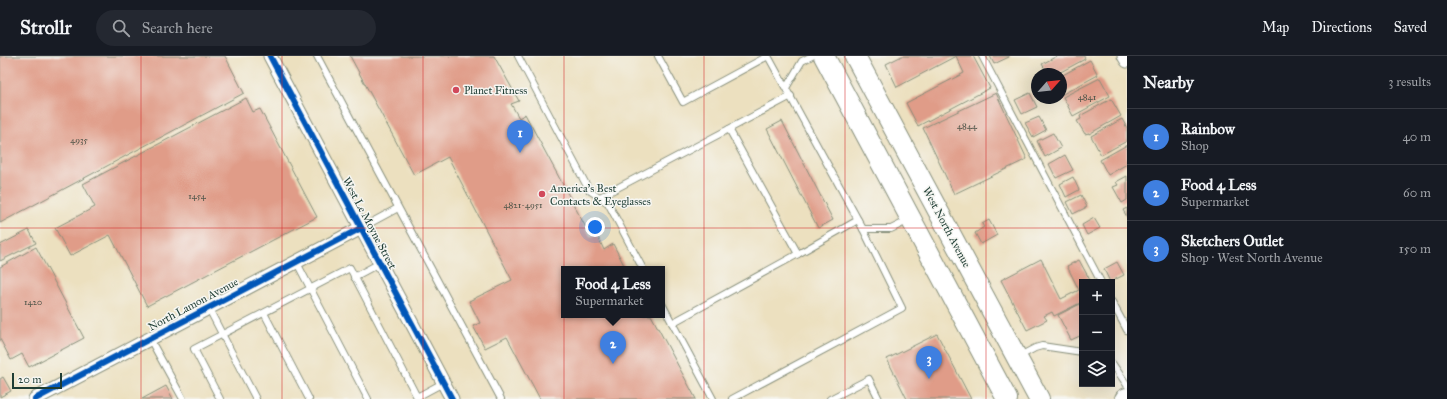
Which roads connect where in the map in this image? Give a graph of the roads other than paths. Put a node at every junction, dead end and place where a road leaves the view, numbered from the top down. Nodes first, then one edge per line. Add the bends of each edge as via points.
1 (270, 56) edge
2 (317, 56) edge
3 (518, 56) edge
4 (658, 56) edge
5 (812, 56) edge
6 (824, 56) edge
7 (855, 56) edge
8 (982, 56) edge
9 (1124, 56) edge
10 (1127, 61) edge
11 (786, 88) junction
12 (790, 96) junction
13 (729, 129) junction
14 (600, 198) junction
15 (398, 208) junction
16 (911, 219) junction
17 (858, 220) junction
18 (361, 228) junction
19 (863, 229) junction
20 (798, 254) junction
21 (296, 261) junction
22 (380, 263) junction
23 (641, 266) edge
24 (354, 277) junction
25 (1099, 279) edge
26 (310, 288) junction
27 (208, 308) junction
28 (1115, 308) edge
29 (665, 310) edge
30 (264, 312) junction
31 (672, 323) junction
32 (1127, 330) edge
33 (222, 334) junction
34 (150, 339) junction
35 (1079, 352) edge
36 (1017, 358) junction
37 (1115, 367) edge
38 (443, 383) junction
39 (1127, 385) edge
40 (40, 398) edge
41 (415, 398) edge
42 (183, 399) edge
43 (220, 399) edge
44 (256, 399) edge
45 (309, 399) edge
46 (368, 399) edge
47 (452, 399) edge
48 (501, 399) edge
49 (713, 399) edge
50 (732, 399) edge
51 (830, 399) edge
52 (880, 399) edge
53 (1007, 399) edge
54 (1039, 399) edge

1 - 18 street, West Le Moyne Street
2 - 15 lane
3 - 14 lane via 589,190
4 - 11 lane via 683,102 768,56
5 - 11 lane via 802,61
6 - 16 main road
7 - 36 main road, West North Avenue
8 - 25 lane
9 - 10 street
11 - 12 lane
12 - 13 lane
12 - 17 lane
13 - 14 lane
13 - 20 lane
14 - 23 lane via 608,203
15 - 18 lane
15 - 48 lane
16 - 19 lane via 892,229
16 - 53 main road
17 - 19 lane
17 - 20 lane
18 - 21 street, North Lamon Avenue
18 - 22 street, West Le Moyne Street
19 - 50 lane via 902,308
20 - 31 lane
21 - 26 lane
21 - 27 street, North Lamon Avenue
22 - 24 lane
22 - 38 street, West Le Moyne Street
24 - 26 lane via 350,268
24 - 41 lane
26 - 30 lane
26 - 46 lane
27 - 33 lane
27 - 34 street, North Lamon Avenue
28 - 32 lane
29 - 31 lane
30 - 33 lane
30 - 45 lane
31 - 49 lane
33 - 43 lane via 194,349
33 - 44 lane
34 - 40 street, North Lamon Avenue
34 - 42 lane
35 - 36 lane via 1042,346
36 - 54 main road, West North Avenue
37 - 39 lane
38 - 41 lane
38 - 47 street, West Le Moyne Street
51 - 52 lane via 869,379

